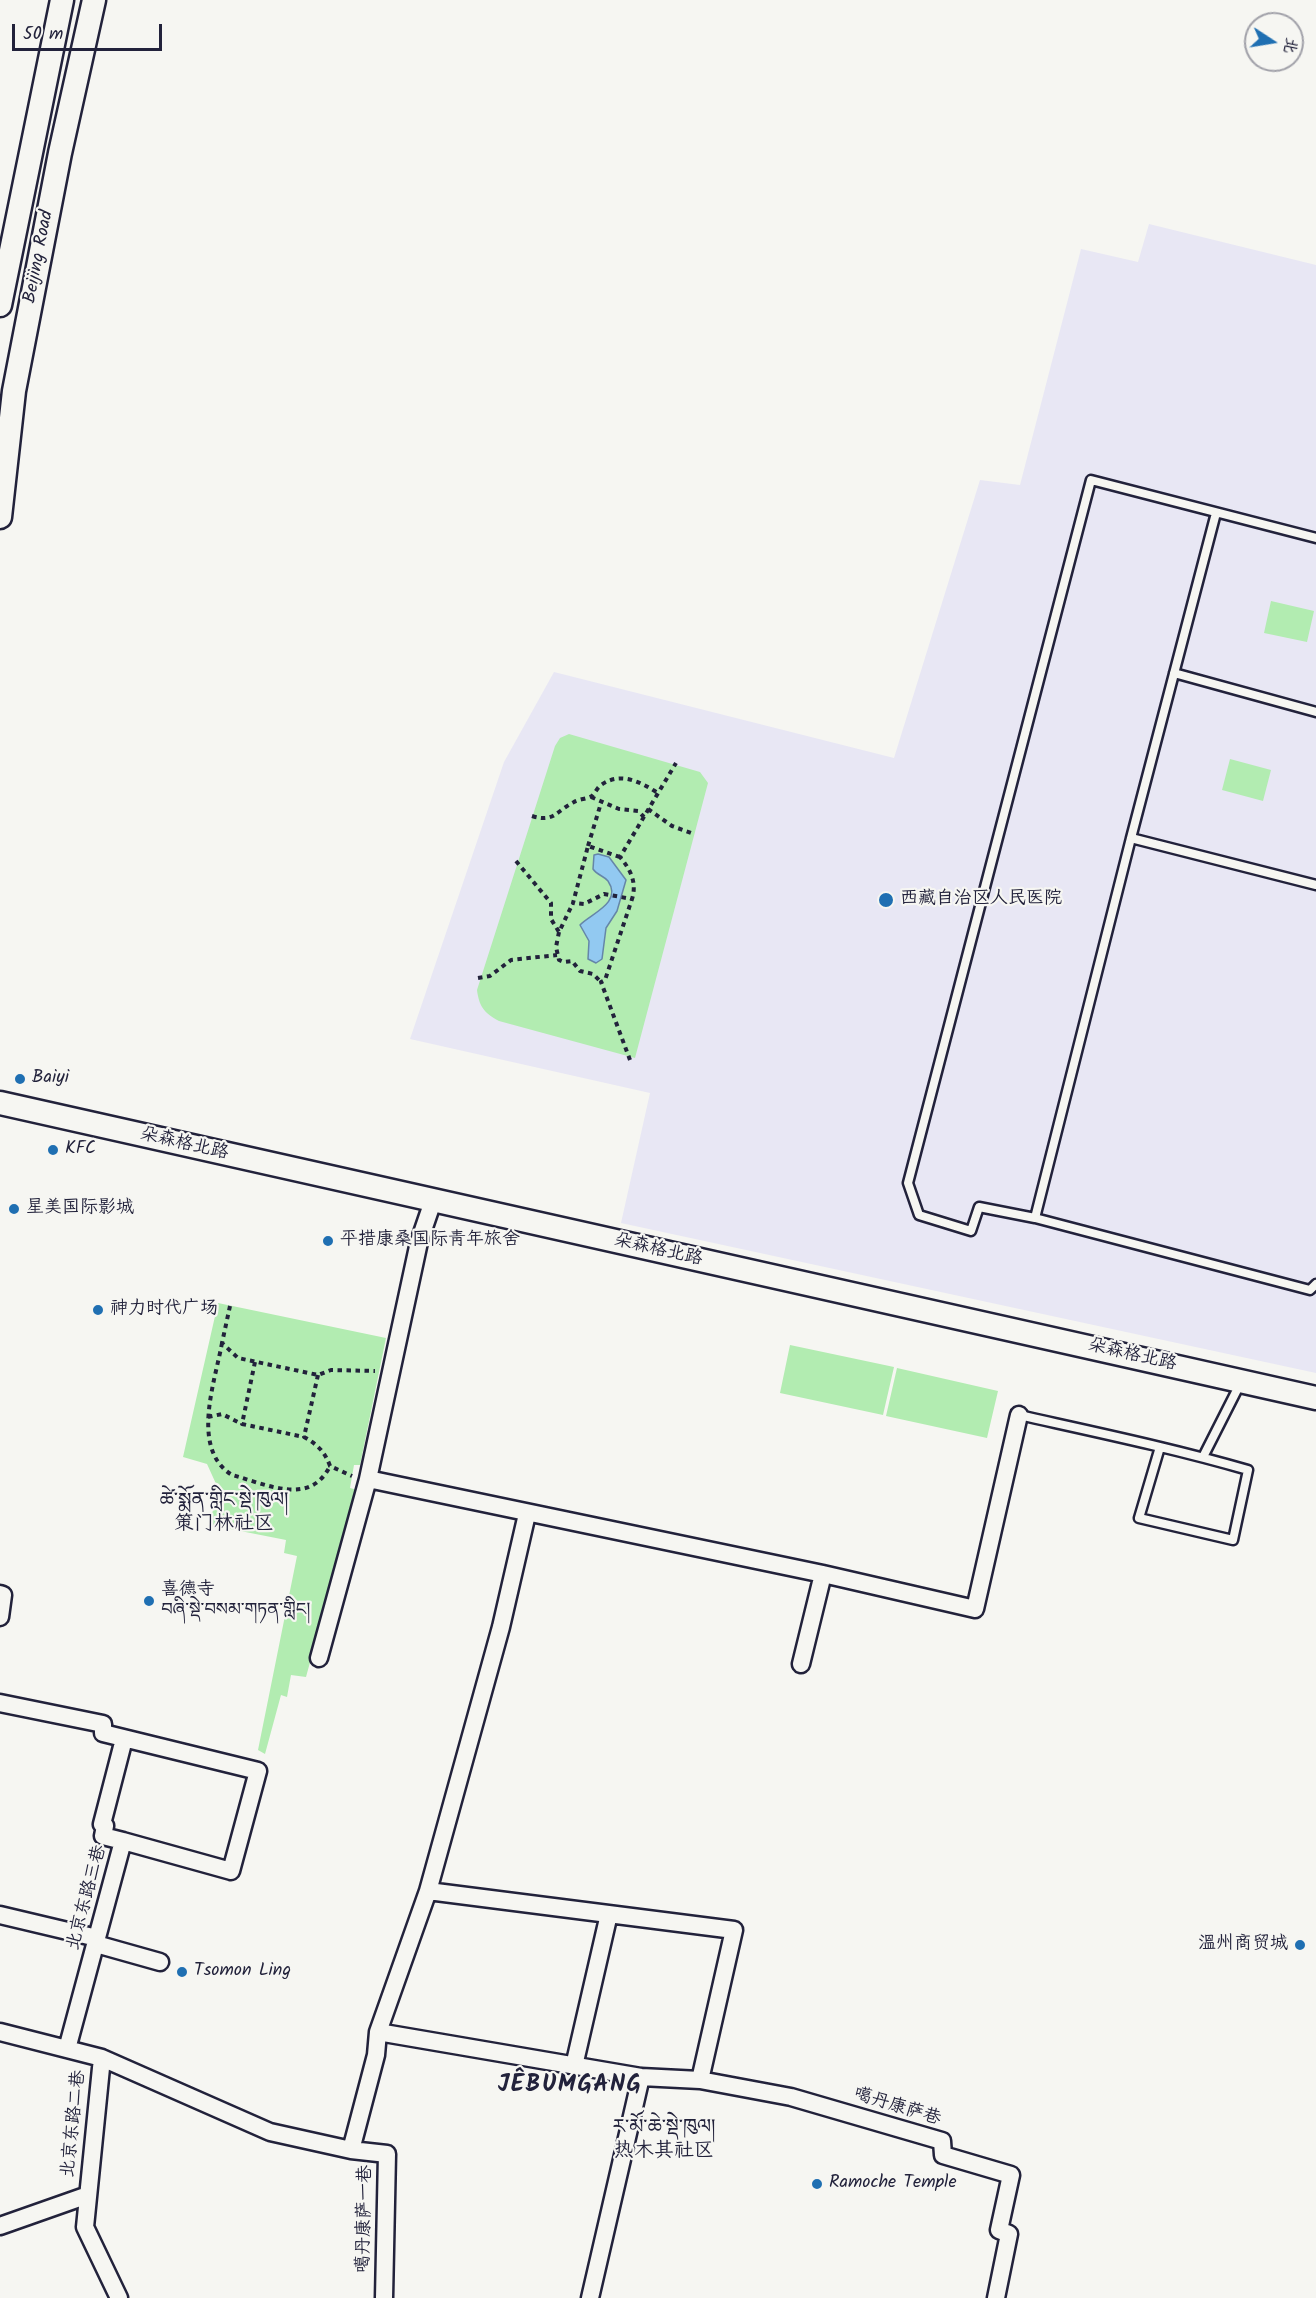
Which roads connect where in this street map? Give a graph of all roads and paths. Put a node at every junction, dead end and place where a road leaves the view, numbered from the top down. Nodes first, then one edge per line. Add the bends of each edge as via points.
1 (62, 0) edge
2 (94, 0) edge
3 (0, 305) edge
4 (1216, 513) junction
5 (0, 517) edge
6 (1316, 538) edge
7 (1174, 673) junction
8 (1316, 712) edge
9 (675, 763) dead end
10 (658, 793) junction
11 (591, 797) junction
12 (602, 803) junction
13 (648, 809) junction
14 (532, 816) dead end
15 (644, 817) junction
16 (694, 834) dead end
17 (1131, 838) junction
18 (588, 846) junction
19 (620, 857) junction
20 (516, 861) dead end
21 (1316, 884) edge
22 (629, 899) junction
23 (573, 903) junction
24 (559, 932) junction
25 (557, 955) junction
26 (478, 978) dead end
27 (601, 982) junction
28 (630, 1060) dead end
29 (0, 1103) edge
30 (433, 1202) junction
31 (1035, 1218) junction
32 (1316, 1284) edge
33 (230, 1306) dead end
34 (222, 1343) junction
35 (255, 1362) junction
36 (391, 1372) junction
37 (318, 1375) junction
38 (1241, 1381) junction
39 (1316, 1398) edge
40 (1019, 1415) joint
41 (208, 1417) junction
42 (242, 1424) junction
43 (304, 1437) junction
44 (1160, 1447) junction
45 (1203, 1457) junction
46 (330, 1466) junction
47 (368, 1479) junction
48 (527, 1514) junction
49 (823, 1574) junction
50 (0, 1594) edge
51 (0, 1617) edge
52 (319, 1658) dead end
53 (801, 1664) dead end
54 (0, 1703) edge
55 (124, 1739) junction
56 (123, 1841) junction
57 (428, 1891) junction
58 (609, 1914) junction
59 (0, 1916) edge
60 (97, 1941) junction
61 (160, 1962) dead end
62 (0, 2032) edge
63 (378, 2032) junction
64 (67, 2049) junction
65 (102, 2058) junction
66 (574, 2066) junction
67 (641, 2077) junction
68 (700, 2080) junction
69 (351, 2150) junction
70 (88, 2195) junction
71 (0, 2226) edge
72 (119, 2298) edge
73 (384, 2298) edge
74 (590, 2298) edge
75 (996, 2298) edge

1 - 3 street, Beijing Road
2 - 5 street, Beijing Road via 14,391
4 - 6 lane
4 - 7 lane
4 - 31 lane via 1091,480 908,1183 919,1215 971,1231 979,1207
7 - 8 lane
7 - 17 lane
9 - 10 path
10 - 11 path via 622,778 601,786
10 - 13 path
11 - 12 path
11 - 14 path via 545,819
12 - 15 path via 628,812 638,811
12 - 18 path
13 - 15 path
13 - 16 path via 672,826
15 - 19 path
17 - 21 lane
17 - 31 lane
18 - 19 path
18 - 23 path
19 - 22 path via 632,875 634,885
20 - 24 path via 551,903 551,919
22 - 23 path via 604,894 589,903
22 - 27 path via 605,980
23 - 24 path
24 - 25 path
25 - 26 path via 511,960 490,976
25 - 27 path via 559,960 572,961 580,971 593,974
27 - 28 path
29 - 30 street, 朵森格北路
30 - 36 street via 419,1242
30 - 38 street, 朵森格北路
31 - 32 lane via 1310,1290
33 - 34 path
34 - 35 path via 238,1358
34 - 41 path
35 - 37 path
35 - 42 path
36 - 37 path via 331,1370
36 - 47 street
37 - 43 path
38 - 39 street, 朵森格北路
38 - 45 lane
40 - 44 lane
40 - 49 street via 975,1609
41 - 42 path via 222,1414
41 - 46 path via 213,1452 232,1475 299,1491 319,1482
42 - 43 path
43 - 46 path via 327,1456
44 - 45 lane
44 - 45 lane via 1139,1518 1233,1540 1248,1470
46 - 47 path
47 - 48 street
47 - 52 street
48 - 49 street
48 - 57 street, 噶丹康萨一巷 via 501,1627
49 - 53 street
50 - 51 street
54 - 55 street via 103,1725 103,1733
55 - 56 street, 北京东路三巷 via 102,1824 103,1836
55 - 56 street via 258,1771 231,1871
56 - 60 street, 北京东路三巷
57 - 58 street
57 - 63 street, 噶丹康萨一巷
58 - 66 street
58 - 68 street via 734,1930
59 - 60 street
60 - 61 street
60 - 64 street, 北京东路三巷
62 - 64 street
63 - 66 street, 噶丹康萨巷
63 - 69 street, 噶丹康萨一巷 via 376,2055
64 - 65 street
65 - 69 street via 270,2132
65 - 70 street, 北京东路二巷
66 - 67 street, 噶丹康萨巷
67 - 68 street, 噶丹康萨巷
67 - 74 street
68 - 75 street, 噶丹康萨巷 via 791,2097 942,2141 943,2155 1011,2175 999,2230 1009,2234
69 - 73 street, 噶丹康萨一巷 via 387,2154
70 - 71 street, 北京东路二巷
70 - 72 street, 北京东路二巷 via 85,2228

